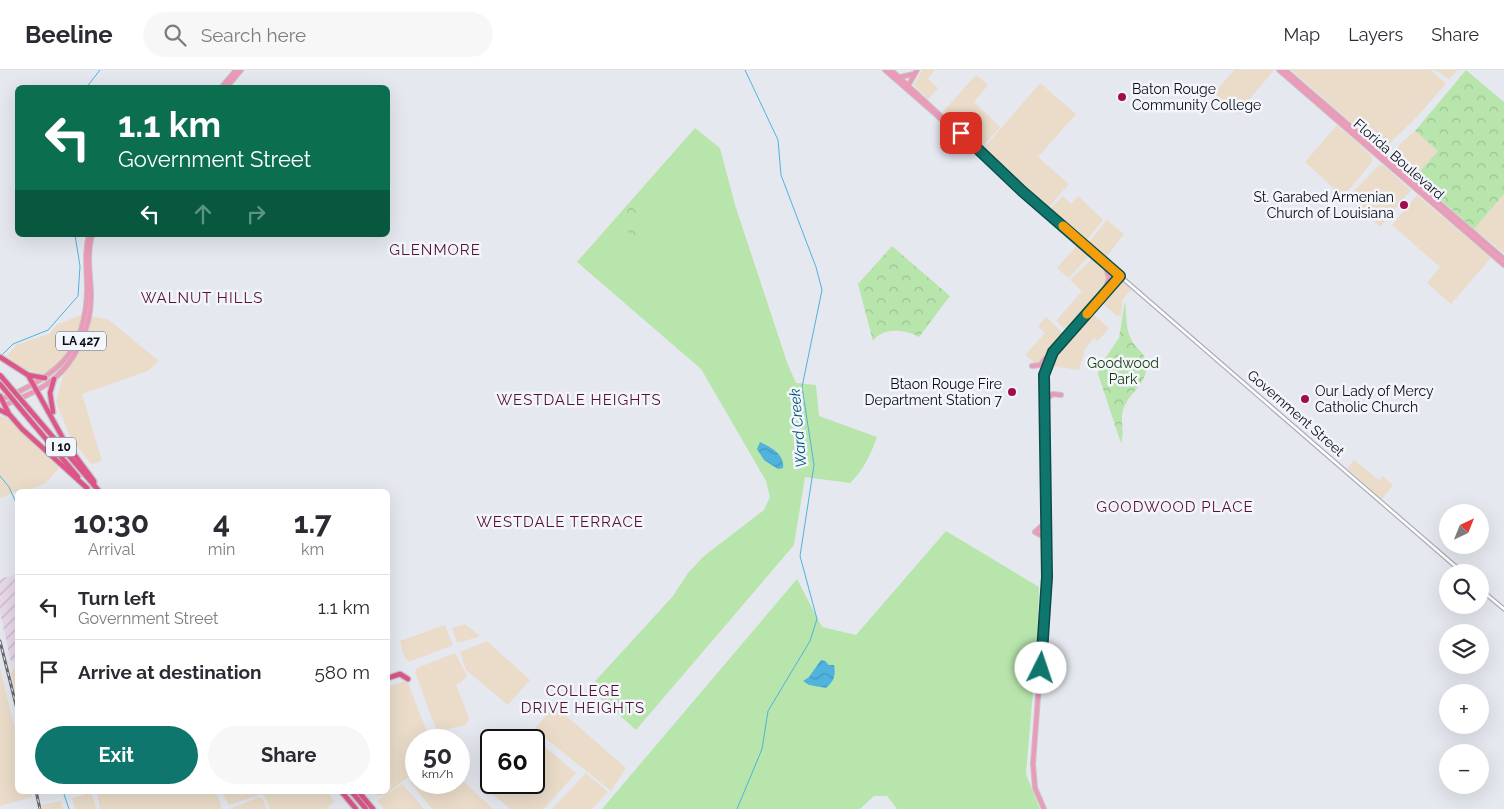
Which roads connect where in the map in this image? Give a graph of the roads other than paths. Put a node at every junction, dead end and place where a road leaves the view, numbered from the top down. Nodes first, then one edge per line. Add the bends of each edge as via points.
1 (236, 70) edge
2 (241, 70) edge
3 (885, 70) edge
4 (891, 70) edge
5 (1278, 70) edge
6 (1285, 70) edge
7 (916, 72) edge
8 (898, 76) junction
9 (224, 85) edge
10 (228, 85) edge
11 (907, 87) junction
12 (1339, 120) junction
13 (986, 159) junction
14 (996, 164) junction
15 (1004, 174) junction
16 (1467, 230) junction
17 (89, 237) edge
18 (90, 237) edge
19 (1100, 258) junction
20 (1504, 259) edge
21 (1105, 263) junction
22 (1504, 265) edge
23 (1115, 271) junction
24 (1120, 276) junction
25 (1106, 292) junction
26 (0, 356) edge
27 (1050, 358) junction
28 (1032, 366) dead end
29 (0, 375) edge
30 (28, 375) junction
31 (45, 378) junction
32 (54, 379) junction
33 (0, 384) edge
34 (34, 384) junction
35 (38, 390) junction
36 (1061, 395) dead end
37 (1, 398) edge
38 (1044, 400) junction
39 (2, 407) edge
40 (53, 418) junction
41 (94, 485) junction
42 (88, 489) edge
43 (97, 489) edge
44 (1047, 521) junction
45 (1047, 539) junction
46 (1453, 564) edge
47 (1489, 596) edge
48 (1504, 609) edge
49 (390, 677) edge
50 (408, 679) dead end
51 (343, 794) edge
52 (354, 794) edge
53 (360, 794) edge
54 (356, 809) edge
55 (366, 809) edge
56 (372, 809) edge
57 (1044, 809) edge

1 - 9 main road
2 - 10 main road
3 - 11 main road, Government Street
4 - 8 main road, Government Street
5 - 12 main road, Florida Boulevard
6 - 12 main road, Florida Boulevard
7 - 8 main road via 906,77
7 - 11 main road
8 - 11 main road, Government Street
11 - 13 main road, Government Street
11 - 14 main road, Government Street
12 - 16 main road, Florida Boulevard
13 - 14 main road
13 - 15 main road, Government Street
14 - 15 main road, Government Street
15 - 19 main road, Government Street
16 - 20 main road, Florida Boulevard
16 - 22 main road, Florida Boulevard
17 - 31 main road, LA 427 via 86,250 86,307 81,332 68,358
18 - 32 main road, LA 427 via 91,298 88,319 76,349
19 - 21 main road, Government Street
19 - 23 main road, Government Street
21 - 23 main road, Government Street
21 - 25 main road via 1109,278
23 - 24 main road, Government Street
24 - 25 main road
24 - 46 main road, Government Street
25 - 27 main road
26 - 30 highway
27 - 28 main road
27 - 38 main road via 1044,375
29 - 41 highway, I 10, bridge
30 - 31 highway
30 - 34 highway
31 - 34 main road, LA 427
32 - 35 main road, LA 427
32 - 40 highway via 50,396
33 - 42 highway, I 10, bridge
34 - 35 highway
34 - 37 main road, LA 427
35 - 39 main road, LA 427
35 - 40 highway
36 - 38 main road via 1053,394
37 - 39 highway
38 - 44 main road
39 - 42 highway via 37,444
40 - 41 highway
41 - 43 highway, I 10
44 - 45 main road
44 - 45 main road via 1035,532
45 - 57 main road via 1047,591 1033,764 1036,788
47 - 48 main road
49 - 50 highway via 400,674
51 - 54 highway
52 - 55 highway
53 - 56 highway

